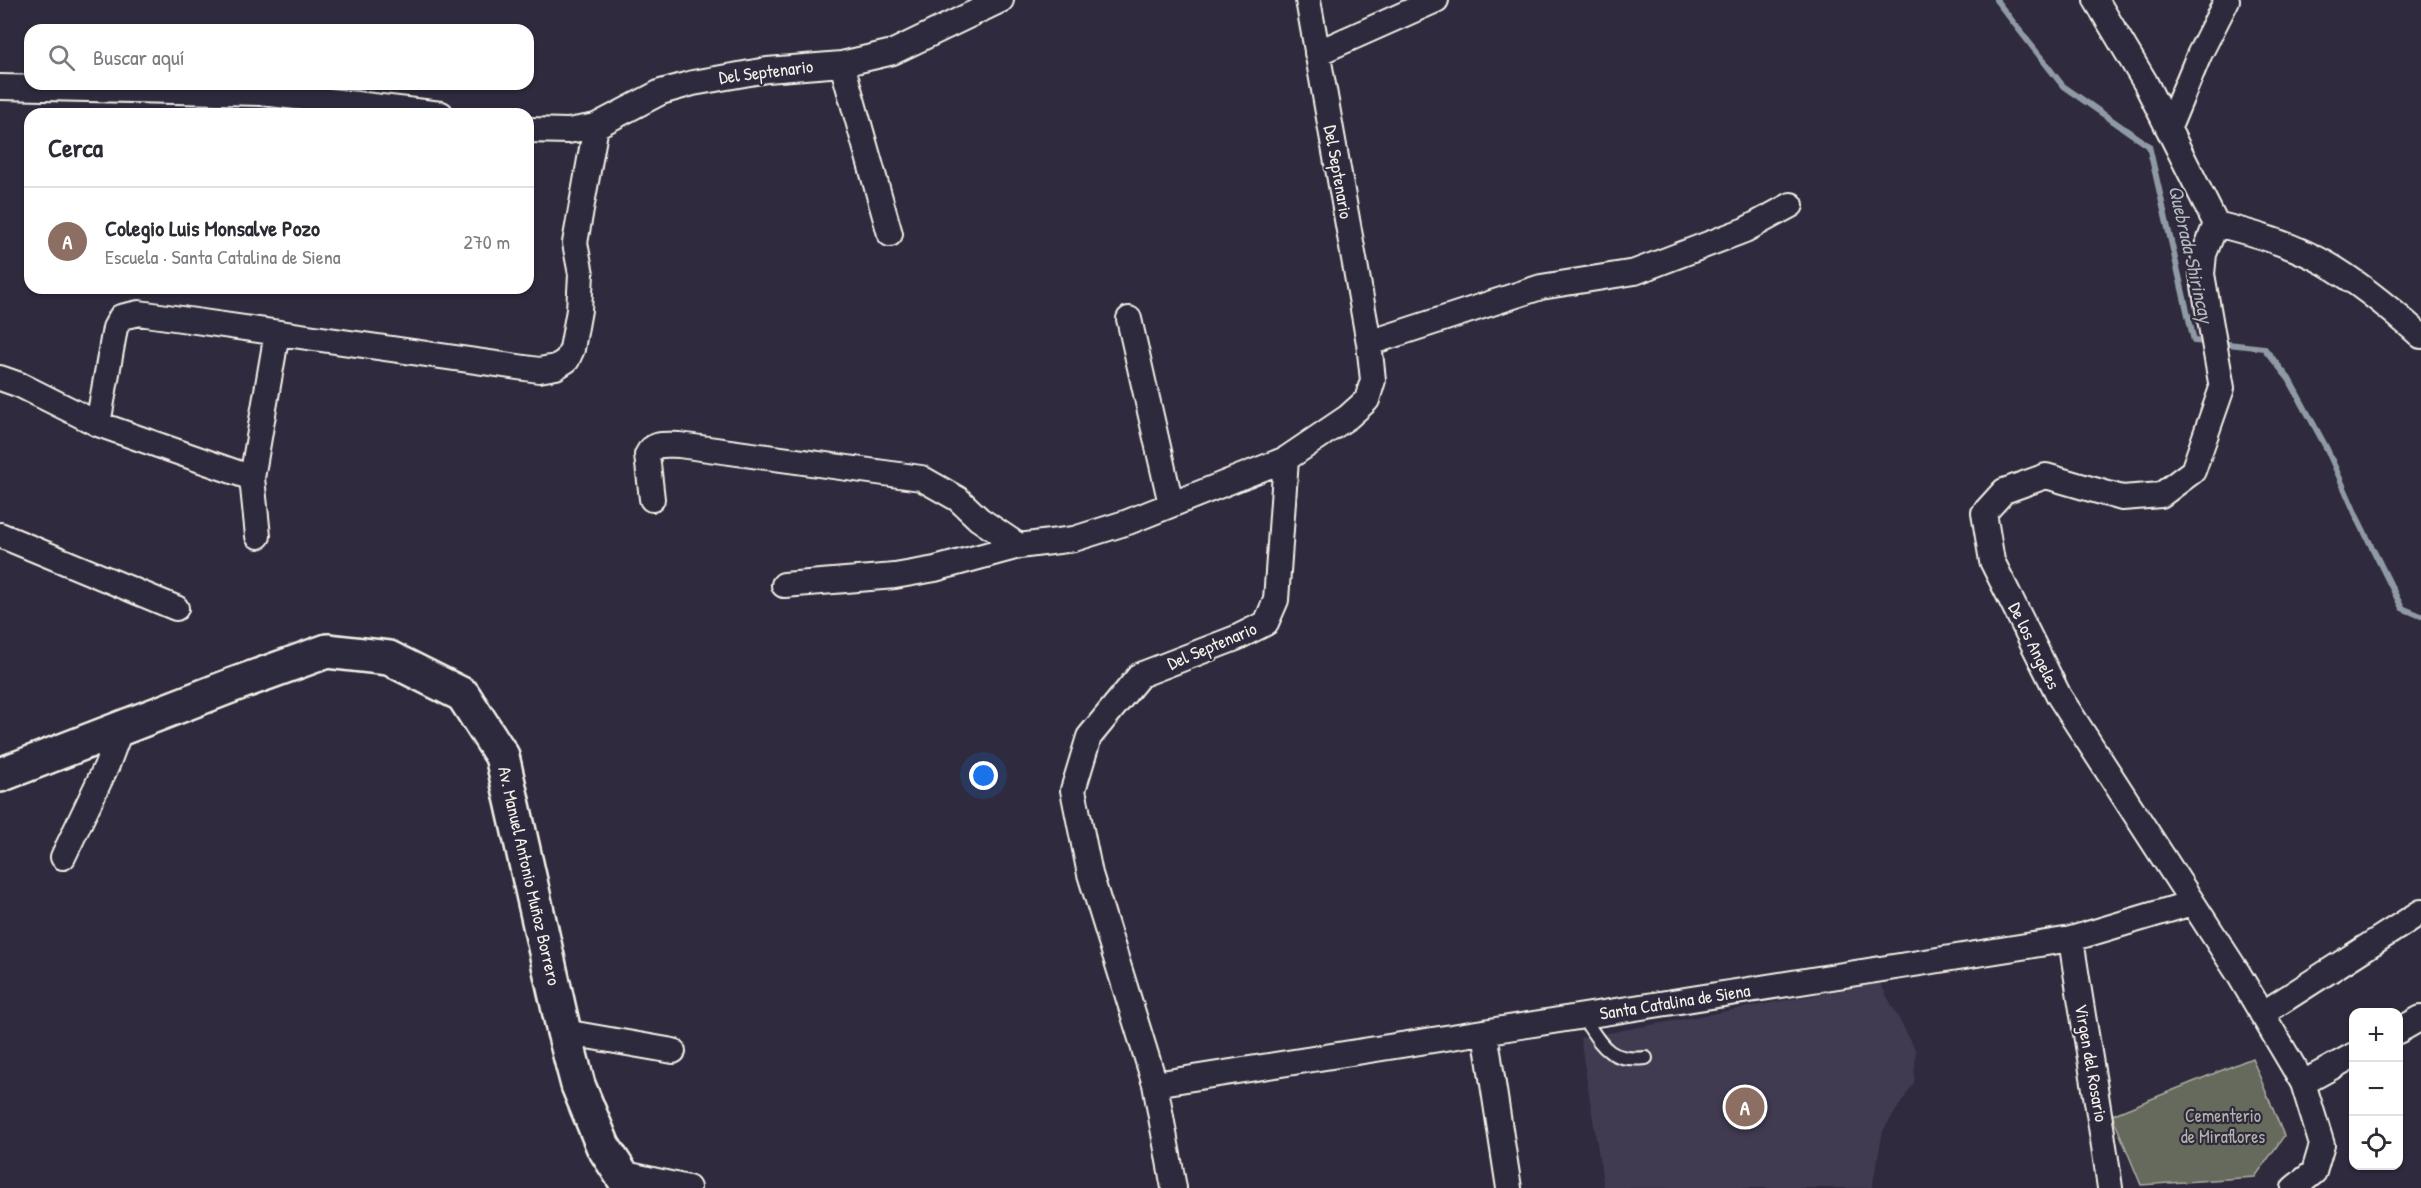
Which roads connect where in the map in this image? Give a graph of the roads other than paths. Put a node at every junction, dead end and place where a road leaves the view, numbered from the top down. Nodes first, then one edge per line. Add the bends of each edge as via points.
1 (1001, 0) edge
2 (1308, 0) edge
3 (1436, 0) edge
4 (2096, 0) edge
5 (2227, 0) edge
6 (1317, 53) junction
7 (842, 64) junction
8 (0, 87) edge
9 (24, 88) edge
10 (131, 90) edge
11 (390, 108) edge
12 (596, 126) junction
13 (2169, 127) junction
14 (534, 130) edge
15 (1791, 206) dead end
16 (2216, 224) junction
17 (890, 234) dead end
18 (1129, 319) dead end
19 (277, 333) junction
20 (2421, 336) edge
21 (1369, 344) junction
22 (0, 378) edge
23 (98, 424) junction
24 (1286, 459) junction
25 (252, 478) junction
26 (652, 499) dead end
27 (1171, 504) junction
28 (0, 535) edge
29 (258, 536) dead end
30 (1019, 546) junction
31 (784, 585) dead end
32 (177, 608) dead end
33 (121, 728) junction
34 (0, 775) edge
35 (63, 857) dead end
36 (2192, 903) junction
37 (2421, 912) edge
38 (2071, 939) junction
39 (2262, 1014) junction
40 (1582, 1016) junction
41 (2421, 1018) edge
42 (2403, 1027) edge
43 (564, 1032) junction
44 (1485, 1032) junction
45 (673, 1051) dead end
46 (1646, 1058) dead end
47 (2349, 1058) edge
48 (2303, 1083) junction
49 (1155, 1084) junction
50 (625, 1181) edge
51 (688, 1188) edge
52 (1174, 1188) edge
53 (1509, 1188) edge
54 (2110, 1188) edge
55 (2294, 1188) edge

1 - 7 street, Del Septenario via 893,52
2 - 6 street, Del Septenario
3 - 6 street
4 - 13 street
5 - 13 street
6 - 21 street, Del Septenario
7 - 12 street, Del Septenario via 767,70 693,82 661,92
7 - 17 street
8 - 9 street
10 - 11 street via 262,93
12 - 14 street, Del Septenario via 568,131
12 - 19 street via 575,243 581,274 579,310 567,360 539,370
13 - 16 street
15 - 21 street via 1745,230 1635,272 1541,286
16 - 20 street via 2271,239 2325,263 2391,309
16 - 36 street, De los Angeles via 2204,254 2202,274 2222,388 2193,471 2161,495 2122,498 2046,476 2004,491 1984,513 1992,561 2058,696
18 - 27 street
19 - 23 street via 139,313 121,317 115,328
19 - 25 street
21 - 24 street, Del Septenario via 1373,380 1367,400
22 - 23 street
23 - 25 street
24 - 27 street
24 - 49 street, Del Septenario via 1276,600 1266,623 1140,675 1089,737 1073,790 1090,874
25 - 29 street
26 - 30 street via 647,455 650,448 679,445 921,478 958,499
27 - 30 street via 1074,538
28 - 32 street
30 - 31 street via 895,576
33 - 34 street, Av. Manuel Antonio Muñoz Borrero
33 - 35 street
33 - 43 street, Av. Manuel Antonio Muñoz Borrero via 327,651 389,658 463,695 502,756
36 - 38 street, Santa Catalina de Siena
36 - 39 street, De los Angeles
37 - 39 street
38 - 40 street, Santa Catalina de Siena
38 - 54 street, Virgen del Rosario
39 - 48 street, De los Angeles
40 - 44 street, Santa Catalina de Siena
40 - 46 lane via 1610,1053
41 - 42 street
43 - 45 street
43 - 50 street, Av. Manuel Antonio Muñoz Borrero via 578,1085 603,1146
44 - 49 street, Santa Catalina de Siena
44 - 53 street
47 - 48 street
48 - 55 street, De los Angeles via 2322,1145 2314,1172
49 - 52 street, Del Septenario
50 - 51 street

